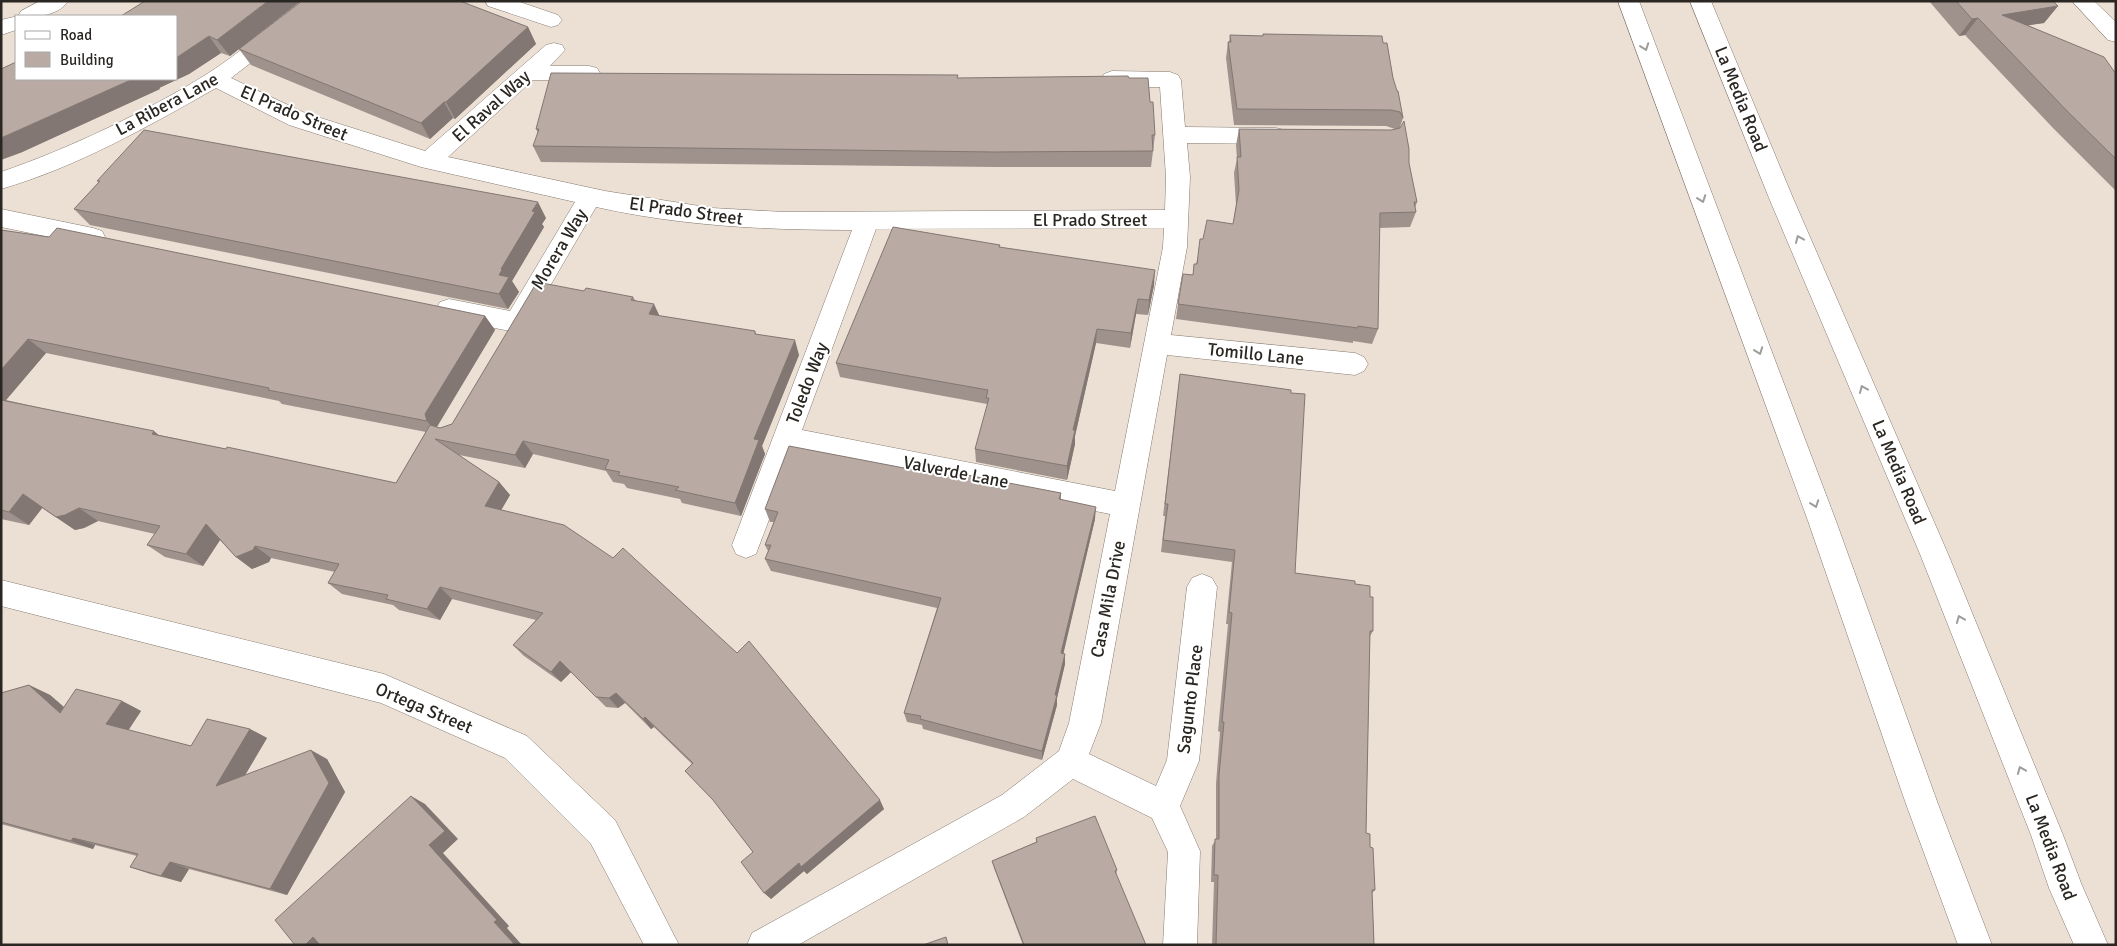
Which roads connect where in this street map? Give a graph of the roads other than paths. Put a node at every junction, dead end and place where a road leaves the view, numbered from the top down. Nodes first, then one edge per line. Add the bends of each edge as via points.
1 (58, 1) edge
2 (318, 1) edge
3 (494, 1) edge
4 (1628, 1) edge
5 (1700, 1) edge
6 (2082, 1) edge
7 (30, 15) edge
8 (551, 20) dead end
9 (15, 22) edge
10 (1, 28) edge
11 (2116, 35) edge
12 (554, 50) dead end
13 (528, 73) junction
14 (607, 74) edge
15 (216, 79) junction
16 (1091, 79) edge
17 (1175, 135) junction
18 (1300, 136) edge
19 (430, 161) junction
20 (1, 181) edge
21 (590, 197) junction
22 (1, 218) edge
23 (1176, 219) junction
24 (867, 222) junction
25 (118, 242) edge
26 (428, 305) edge
27 (1156, 344) junction
28 (1355, 364) dead end
29 (786, 438) junction
30 (1126, 505) junction
31 (746, 545) dead end
32 (1202, 587) dead end
33 (1, 593) edge
34 (1071, 762) junction
35 (1164, 807) junction
36 (662, 945) edge
37 (764, 945) edge
38 (1180, 945) edge
39 (1975, 945) edge
40 (2091, 945) edge

1 - 7 street
2 - 15 street, La Ribera Lane
3 - 8 street
4 -> 39 street via 1822,520
40 -> 5 street, La Media Road via 1934,554
6 - 11 street
9 - 10 street
12 - 13 street, El Raval Way
13 - 14 street
13 - 19 street, El Raval Way
15 - 19 street, El Prado Street via 297,119
15 - 20 street, La Ribera Lane via 140,121 38,168
16 - 17 street, Casa Mila Drive via 1170,80
17 - 18 street
17 - 23 street, Casa Mila Drive
19 - 21 street, El Prado Street
21 - 24 street, El Prado Street via 712,218
21 - 26 street, Morera Way via 510,331
22 - 25 street
23 - 24 street, El Prado Street
23 - 27 street, Casa Mila Drive via 1175,247
24 - 29 street, Toledo Way
27 - 28 street, Tomillo Lane
27 - 30 street, Casa Mila Drive
29 - 30 street, Valverde Lane
29 - 31 street, Toledo Way
30 - 34 street, Casa Mila Drive via 1085,723
32 - 35 street, Sagunto Place via 1183,762
33 - 36 street, Ortega Street via 384,688 516,747 603,832
34 - 35 street
34 - 37 street via 1013,806
35 - 38 street via 1184,851

